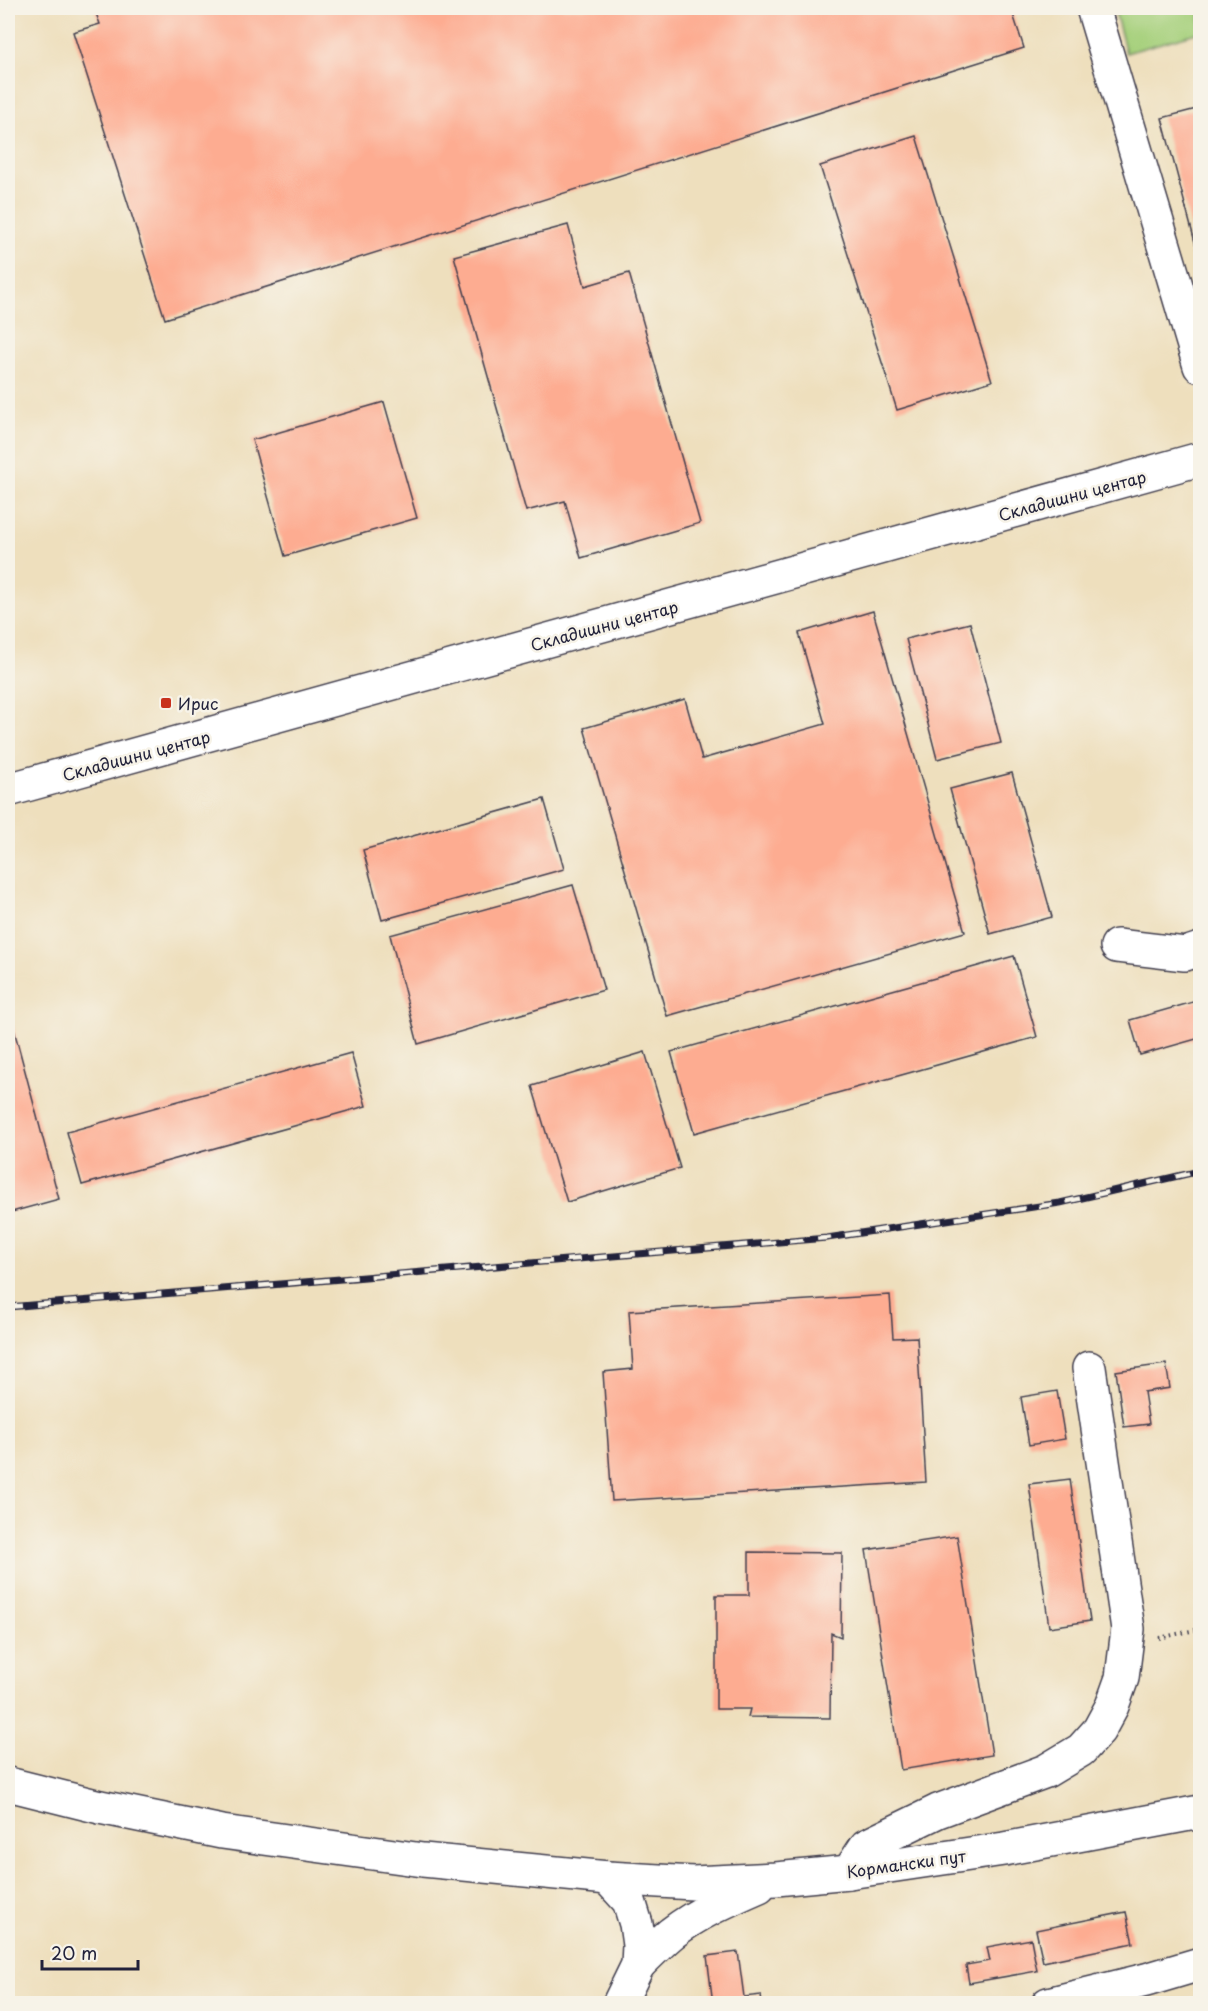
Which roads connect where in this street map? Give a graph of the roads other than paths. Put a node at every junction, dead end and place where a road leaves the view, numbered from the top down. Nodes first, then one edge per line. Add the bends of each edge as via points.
1 (1093, 8) edge
2 (1200, 366) edge
3 (1200, 459) edge
4 (8, 790) edge
5 (1117, 946) dead end
6 (1200, 949) edge
7 (1089, 1368) dead end
8 (8, 1784) edge
9 (1200, 1812) edge
10 (849, 1872) junction
11 (608, 1878) junction
12 (776, 1879) junction
13 (1200, 1964) edge
14 (638, 1965) junction
15 (1148, 1992) edge
16 (622, 2002) edge
17 (1048, 2004) edge

1 - 2 street
3 - 4 street, Складишни центар
5 - 6 street via 1185,954
7 - 10 street via 1128,1629 1122,1678 1112,1706 1099,1730 1081,1750 1046,1771 938,1811 867,1846
8 - 11 street, Кормански пут via 222,1832 423,1860
9 - 10 street, Кормански пут via 1004,1849
10 - 12 street, Кормански пут
11 - 12 street, Кормански пут via 693,1882
11 - 14 street via 629,1901 636,1924
12 - 14 street via 690,1921
13 - 15 street
14 - 16 street
15 - 17 street

